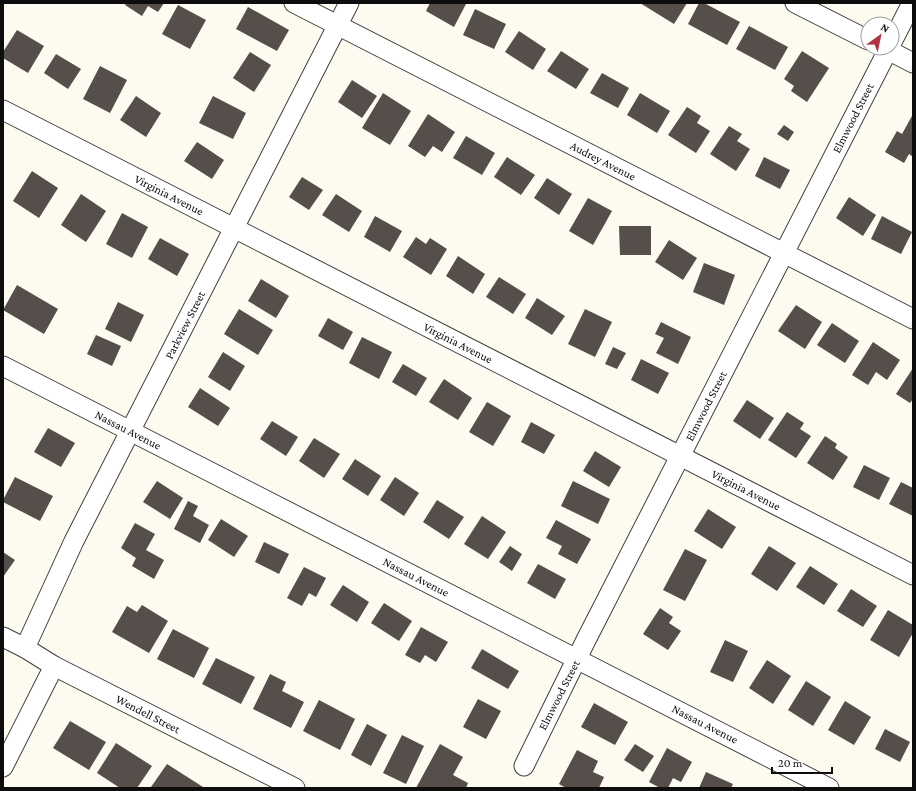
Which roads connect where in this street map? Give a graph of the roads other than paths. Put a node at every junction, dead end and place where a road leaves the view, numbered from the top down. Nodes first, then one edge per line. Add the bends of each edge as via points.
1 (294, 3) edge
2 (349, 3) edge
3 (795, 3) edge
4 (912, 3) edge
5 (338, 25) junction
6 (900, 25) edge
7 (860, 36) edge
8 (900, 55) edge
9 (883, 56) edge
10 (913, 63) edge
11 (3, 110) edge
12 (234, 228) junction
13 (784, 253) junction
14 (913, 319) edge
15 (3, 366) edge
16 (130, 431) junction
17 (680, 456) junction
18 (913, 575) edge
19 (3, 637) edge
20 (25, 648) junction
21 (577, 659) junction
22 (54, 666) junction
23 (524, 766) dead end
24 (3, 767) edge
25 (295, 788) edge
26 (829, 788) edge

1 - 5 street, Audrey Avenue
2 - 5 street, Parkview Street
3 - 7 street
4 - 6 street, Elmwood Street
5 - 12 street, Parkview Street
5 - 13 street, Audrey Avenue
8 - 10 street
9 - 13 street, Elmwood Street
11 - 12 street, Virginia Avenue
12 - 16 street, Parkview Street
12 - 17 street, Virginia Avenue
13 - 14 street, Audrey Avenue
13 - 17 street, Elmwood Street
15 - 16 street, Nassau Avenue
16 - 20 street, Parkview Street via 74,541
16 - 21 street, Nassau Avenue
17 - 18 street, Virginia Avenue
17 - 21 street, Elmwood Street
19 - 20 street, Wendell Street
20 - 22 street, Wendell Street
21 - 23 street, Elmwood Street
21 - 26 street, Nassau Avenue
22 - 24 street
22 - 25 street, Wendell Street

